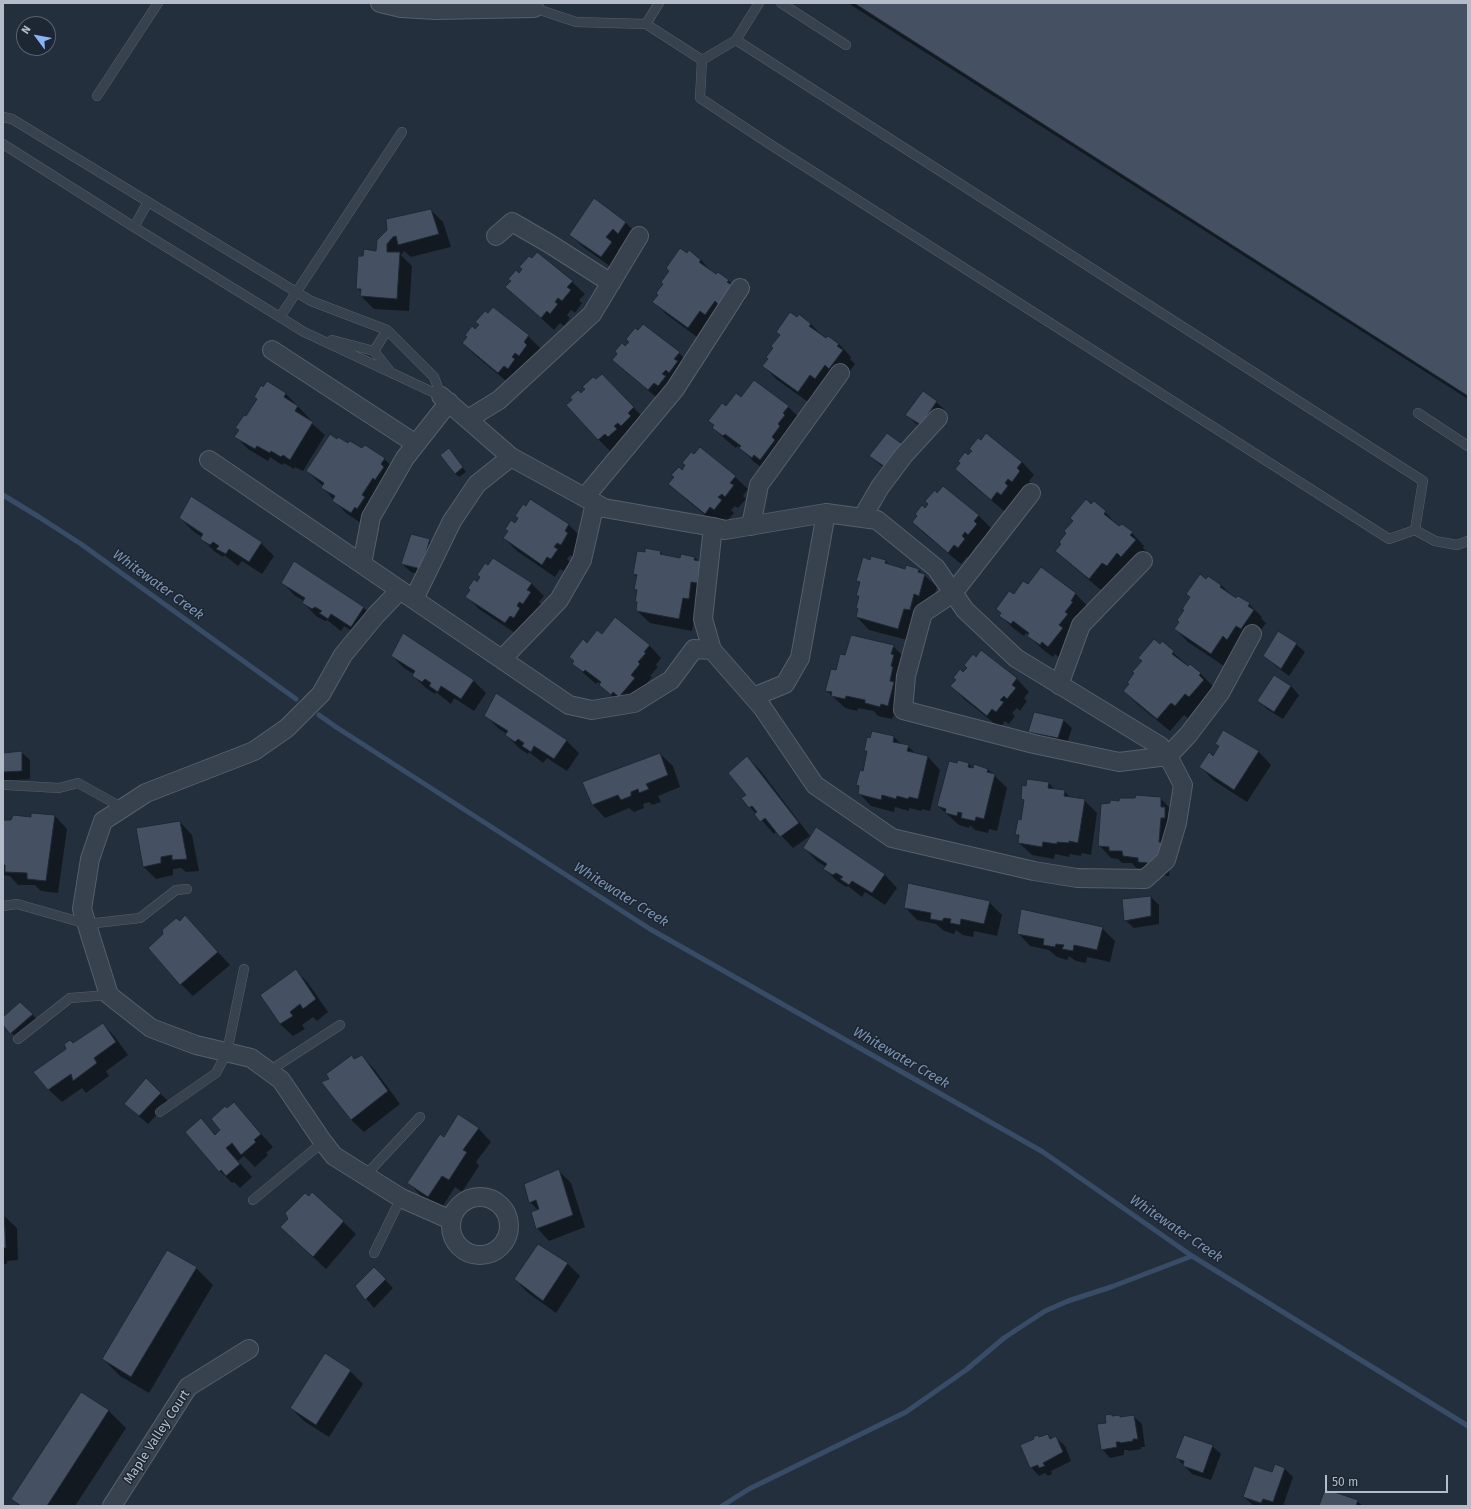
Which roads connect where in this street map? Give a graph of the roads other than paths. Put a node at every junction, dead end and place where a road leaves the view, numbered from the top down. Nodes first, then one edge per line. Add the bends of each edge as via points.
1 (158, 3) edge
2 (380, 3) edge
3 (659, 3) edge
4 (759, 3) edge
5 (781, 3) edge
6 (536, 6) edge
7 (646, 24) junction
8 (736, 40) junction
9 (846, 45) dead end
10 (702, 60) junction
11 (96, 96) dead end
12 (3, 112) edge
13 (7, 118) edge
14 (402, 132) dead end
15 (3, 144) edge
16 (3, 151) edge
17 (24, 157) junction
18 (148, 202) junction
19 (134, 227) junction
20 (496, 236) dead end
21 (639, 236) dead end
22 (611, 283) junction
23 (740, 288) dead end
24 (297, 292) junction
25 (280, 317) junction
26 (387, 330) junction
27 (310, 334) junction
28 (272, 350) dead end
29 (374, 351) junction
30 (391, 372) junction
31 (840, 372) dead end
32 (445, 399) junction
33 (1418, 413) dead end
34 (938, 418) dead end
35 (468, 419) junction
36 (416, 444) junction
37 (1468, 446) edge
38 (511, 457) junction
39 (209, 460) dead end
40 (1031, 493) dead end
41 (590, 500) junction
42 (826, 513) junction
43 (862, 518) junction
44 (751, 526) junction
45 (712, 527) junction
46 (1415, 530) junction
47 (1468, 541) edge
48 (1143, 561) dead end
49 (362, 564) junction
50 (953, 593) junction
51 (407, 594) junction
52 (1252, 634) dead end
53 (712, 650) junction
54 (502, 659) junction
55 (1059, 685) junction
56 (752, 697) junction
57 (1168, 756) junction
58 (6, 785) dead end
59 (123, 808) junction
60 (187, 889) dead end
61 (3, 906) edge
62 (87, 924) junction
63 (244, 969) dead end
64 (109, 995) junction
65 (340, 1025) dead end
66 (18, 1039) dead end
67 (226, 1052) junction
68 (269, 1071) junction
69 (160, 1112) dead end
70 (420, 1117) dead end
71 (323, 1142) junction
72 (365, 1176) junction
73 (401, 1198) junction
74 (253, 1200) dead end
75 (451, 1220) dead end
76 (374, 1253) dead end
77 (249, 1349) dead end
78 (112, 1506) edge

1 - 11 lane
2 - 6 street via 401,8 436,10
3 - 7 lane
4 - 8 lane
5 - 9 lane
6 - 7 lane via 576,22
7 - 10 lane
8 - 10 lane
8 - 46 lane via 1423,481
10 - 46 lane via 700,98 1389,540
12 - 13 lane
13 - 18 lane
14 - 24 lane
15 - 17 lane
16 - 17 lane
17 - 19 lane
18 - 19 lane
18 - 24 lane
19 - 25 lane
20 - 22 street via 512,222
21 - 22 street
22 - 35 street via 592,314 499,400
23 - 41 street via 675,390
24 - 25 lane
24 - 26 lane via 311,301
25 - 27 lane
26 - 29 lane
26 - 32 lane via 434,376
27 - 29 lane
27 - 30 lane
28 - 36 street
29 - 30 lane
30 - 32 lane
31 - 44 street via 758,485
32 - 35 street
32 - 36 street
33 - 37 lane
34 - 43 street via 904,455 880,487
35 - 38 street
36 - 49 street via 405,458 371,517
38 - 41 street
38 - 51 street via 477,484
39 - 49 street
40 - 50 street
41 - 45 street via 604,508
41 - 54 street via 582,560 559,600
42 - 43 street
42 - 44 street
42 - 56 street via 800,658 785,684
43 - 50 street via 877,520 936,568
44 - 45 street via 725,530
45 - 53 street via 703,619
46 - 47 lane via 1435,541 1457,545
48 - 55 street via 1081,625
49 - 51 street
50 - 55 street via 965,610 1016,658
50 - 57 street via 923,613 906,676 903,710 1034,744 1119,762
51 - 54 street
51 - 59 street via 376,615 343,655 321,694 287,728 254,752 146,793
52 - 57 street via 1220,693 1188,735
53 - 54 street via 694,650 671,680 634,703 592,710 569,704
53 - 56 street
55 - 57 street via 1160,746
56 - 57 street via 762,707 815,785 892,838 1077,878 1145,879 1166,860 1177,823 1183,785
58 - 59 lane via 59,788 78,783
59 - 62 street via 103,821 90,859 82,909
60 - 62 lane via 176,890 140,918
61 - 62 lane via 17,904
62 - 64 street
63 - 67 lane
64 - 66 lane via 70,998
64 - 67 street via 151,1028 196,1045
65 - 68 lane
67 - 68 street via 251,1058
67 - 69 lane via 216,1073
68 - 71 street via 281,1080
70 - 72 lane
71 - 72 street via 334,1156
71 - 74 lane
72 - 73 street
73 - 75 street
73 - 76 lane
77 - 78 street, Maple Valley Court via 188,1388

